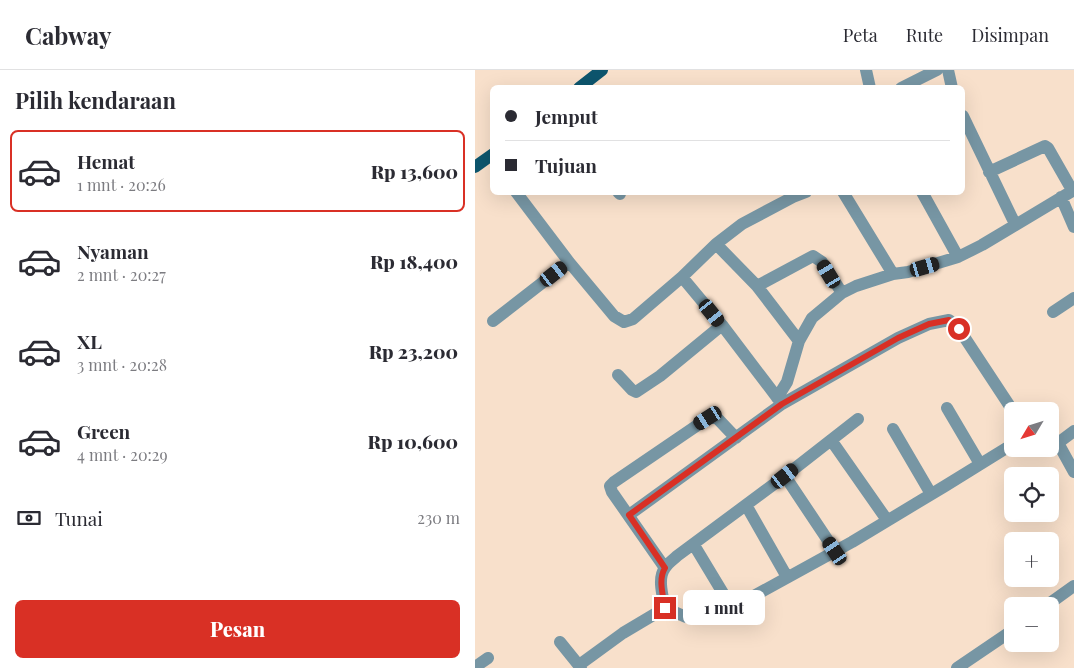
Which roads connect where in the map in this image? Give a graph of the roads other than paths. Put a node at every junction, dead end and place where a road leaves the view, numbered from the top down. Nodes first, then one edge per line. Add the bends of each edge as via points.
1 (602, 70) edge
2 (866, 70) edge
3 (937, 70) edge
4 (948, 70) edge
5 (583, 85) edge
6 (870, 85) edge
7 (907, 85) edge
8 (951, 85) edge
9 (965, 120) edge
10 (490, 159) edge
11 (475, 167) edge
12 (989, 172) junction
13 (1073, 190) edge
14 (518, 195) edge
15 (800, 195) edge
16 (845, 195) edge
17 (924, 195) edge
18 (1061, 197) junction
19 (1015, 224) junction
20 (1074, 227) edge
21 (716, 244) junction
22 (958, 257) junction
23 (569, 262) junction
24 (893, 274) junction
25 (682, 277) junction
26 (757, 286) junction
27 (842, 292) junction
28 (1074, 298) edge
29 (1053, 312) dead end
30 (493, 321) dead end
31 (722, 325) junction
32 (799, 340) junction
33 (618, 375) dead end
34 (780, 401) junction
35 (1007, 402) edge
36 (947, 408) dead end
37 (858, 419) dead end
38 (893, 430) dead end
39 (1074, 431) edge
40 (736, 438) junction
41 (1059, 438) edge
42 (831, 440) junction
43 (1059, 448) edge
44 (1004, 449) edge
45 (980, 464) junction
46 (1074, 472) edge
47 (785, 476) junction
48 (931, 494) junction
49 (745, 505) junction
50 (629, 515) junction
51 (887, 520) junction
52 (694, 545) junction
53 (835, 551) junction
54 (665, 568) junction
55 (787, 577) junction
56 (1074, 586) edge
57 (1059, 597) edge
58 (665, 608) junction
59 (732, 608) junction
60 (1004, 636) edge
61 (560, 642) dead end
62 (488, 658) dead end
63 (580, 666) edge
64 (475, 668) edge
65 (957, 668) edge

1 - 5 main road
2 - 6 street
3 - 7 street
4 - 8 street
9 - 12 street
10 - 11 main road
12 - 13 street via 1045,146
12 - 19 street
13 - 18 street
14 - 23 street
15 - 21 street via 742,224
16 - 24 street
17 - 22 street
18 - 19 street
18 - 20 street
19 - 22 street
21 - 25 street
21 - 26 street
22 - 24 street
23 - 25 street via 614,316 624,322
23 - 30 street
24 - 27 street
25 - 31 street
26 - 27 street via 813,256 822,262
26 - 32 street
27 - 32 street via 812,318
28 - 29 street
31 - 33 street via 636,392
31 - 34 street
32 - 34 street
34 - 35 street via 898,338 929,324 949,320 959,329
34 - 40 street
36 - 45 street
37 - 42 street
38 - 48 street
39 - 41 street
40 - 50 street
40 - 50 street via 717,418 708,418 614,482 610,486 612,492
42 - 47 street
42 - 51 street
43 - 46 street
44 - 45 street
45 - 48 street
47 - 49 street
47 - 53 street
48 - 51 street
49 - 52 street
49 - 55 street
50 - 54 street
51 - 53 street
52 - 54 street
52 - 59 street
53 - 55 street
54 - 58 street via 661,582
55 - 59 street
56 - 57 street
58 - 59 street via 686,617 702,618
58 - 63 street via 623,633
60 - 65 street
61 - 63 street
62 - 64 street

